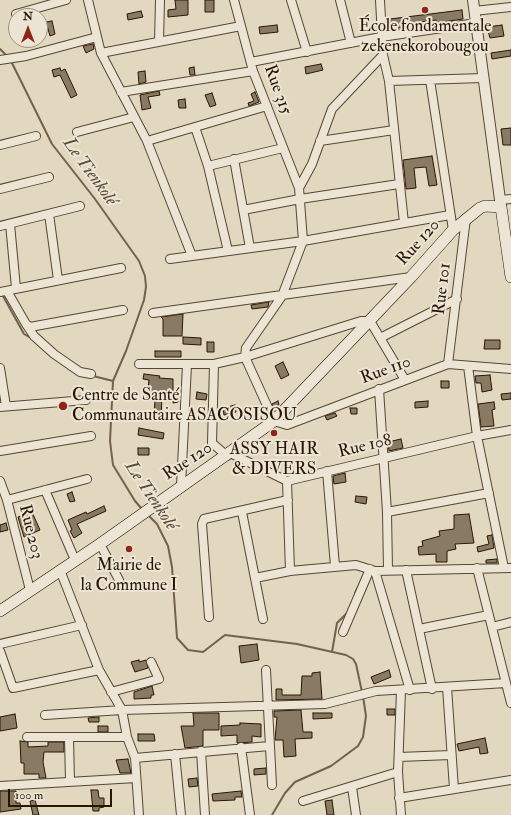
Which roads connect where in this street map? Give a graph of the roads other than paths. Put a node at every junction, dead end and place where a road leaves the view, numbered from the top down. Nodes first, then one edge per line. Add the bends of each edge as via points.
1 (66, 0) edge
2 (88, 0) edge
3 (160, 0) edge
4 (234, 0) edge
5 (291, 0) edge
6 (340, 0) edge
7 (380, 0) edge
8 (473, 0) edge
9 (511, 7) edge
10 (37, 8) edge
11 (474, 11) junction
12 (476, 23) junction
13 (241, 26) junction
14 (97, 37) junction
15 (381, 37) junction
16 (159, 42) junction
17 (351, 43) junction
18 (307, 52) junction
19 (101, 54) junction
20 (383, 55) junction
21 (0, 60) edge
22 (251, 62) junction
23 (253, 72) junction
24 (483, 78) junction
25 (430, 80) junction
26 (389, 81) junction
27 (121, 92) junction
28 (267, 106) junction
29 (134, 117) junction
30 (195, 127) junction
31 (394, 130) junction
32 (77, 132) dead end
33 (36, 136) dead end
34 (147, 141) junction
35 (320, 141) junction
36 (0, 145) edge
37 (283, 148) junction
38 (234, 159) junction
39 (208, 166) junction
40 (49, 177) dead end
41 (399, 184) junction
42 (299, 188) junction
43 (0, 189) edge
44 (300, 199) junction
45 (511, 199) edge
46 (501, 203) junction
47 (80, 206) dead end
48 (243, 210) junction
49 (49, 214) junction
50 (450, 215) junction
51 (470, 215) junction
52 (404, 223) junction
53 (10, 224) junction
54 (0, 226) edge
55 (453, 230) junction
56 (303, 241) junction
57 (250, 248) junction
58 (228, 251) junction
59 (192, 256) junction
60 (170, 259) dead end
61 (121, 268) dead end
62 (511, 271) edge
63 (411, 277) junction
64 (58, 280) junction
65 (16, 288) junction
66 (4, 292) edge
67 (282, 296) junction
68 (457, 299) junction
69 (123, 310) dead end
70 (153, 313) dead end
71 (370, 321) junction
72 (26, 324) junction
73 (380, 338) junction
74 (245, 357) junction
75 (139, 364) dead end
76 (214, 364) junction
77 (448, 364) junction
78 (187, 365) junction
79 (468, 366) junction
80 (0, 368) edge
81 (511, 369) edge
82 (91, 374) dead end
83 (405, 380) junction
84 (379, 389) junction
85 (86, 400) dead end
86 (3, 407) edge
87 (274, 421) junction
88 (511, 430) edge
89 (91, 436) dead end
90 (477, 436) junction
91 (0, 451) edge
92 (229, 455) junction
93 (383, 458) junction
94 (327, 471) junction
95 (87, 479) dead end
96 (0, 481) edge
97 (287, 481) junction
98 (181, 486) junction
99 (46, 490) junction
100 (488, 493) junction
101 (7, 500) junction
102 (288, 500) junction
103 (242, 512) junction
104 (387, 512) junction
105 (100, 544) junction
106 (75, 560) junction
107 (335, 566) junction
108 (477, 568) junction
109 (507, 568) edge
110 (60, 570) junction
111 (373, 570) junction
112 (388, 570) junction
113 (406, 570) junction
114 (290, 571) junction
115 (255, 578) junction
116 (119, 580) dead end
117 (30, 590) junction
118 (0, 611) edge
119 (489, 615) junction
120 (209, 617) dead end
121 (263, 619) dead end
122 (511, 622) edge
123 (82, 625) junction
124 (492, 627) junction
125 (419, 629) junction
126 (343, 632) dead end
127 (0, 644) edge
128 (0, 651) edge
129 (151, 662) dead end
130 (100, 670) junction
131 (266, 670) dead end
132 (506, 684) junction
133 (447, 688) junction
134 (432, 689) junction
135 (401, 690) junction
136 (410, 690) junction
137 (111, 692) junction
138 (511, 703) edge
139 (268, 706) junction
140 (122, 710) junction
141 (46, 715) dead end
142 (27, 736) dead end
143 (69, 737) junction
144 (127, 737) junction
145 (269, 746) junction
146 (241, 747) junction
147 (201, 751) junction
148 (175, 754) junction
149 (451, 755) junction
150 (399, 757) junction
151 (135, 758) junction
152 (398, 772) junction
153 (136, 778) junction
154 (511, 780) edge
155 (70, 782) junction
156 (272, 785) dead end
157 (0, 786) edge
158 (352, 787) junction
159 (454, 789) junction
160 (399, 798) junction
161 (303, 801) dead end
162 (136, 815) edge
163 (181, 815) edge
164 (205, 815) edge
165 (250, 815) edge
166 (356, 815) edge
167 (401, 815) edge

1 - 10 street
2 - 14 street
3 - 16 street
4 - 13 street, Rue 315
5 - 18 street
6 - 17 street
7 - 15 street
8 - 11 street
9 - 11 street
11 - 12 street
12 - 15 street
12 - 24 street
13 - 16 street
13 - 22 street, Rue 315
14 - 19 street
14 - 21 street via 26,56
15 - 17 street
15 - 20 street
16 - 19 street
17 - 18 street
18 - 22 street
19 - 27 street
20 - 26 street
20 - 35 street via 332,109
22 - 23 street, Rue 315
23 - 27 street
23 - 28 street, Rue 315
24 - 25 street
24 - 46 street
25 - 26 street
25 - 50 street
26 - 31 street
27 - 29 street
28 - 30 street
28 - 37 street, Rue 315
29 - 32 street
29 - 34 street
30 - 34 street
30 - 39 street
31 - 35 street
31 - 41 street
33 - 36 street
34 - 59 street
35 - 42 street via 312,164
37 - 38 street
37 - 42 street, Rue 315
38 - 39 street
38 - 48 street
39 - 58 street
40 - 43 street
41 - 44 street
41 - 52 street
42 - 44 street, Rue 315
44 - 48 street
44 - 56 street, Rue 315
45 - 46 street
46 - 51 main road via 485,206
46 - 62 main road
47 - 49 street
48 - 57 street
49 - 53 street
49 - 64 street
50 - 52 street
50 - 55 street
51 - 55 main road, Rue 120
51 - 68 street, Rue 101
52 - 56 street
53 - 54 street
53 - 65 street
55 - 63 main road, Rue 120
56 - 57 street
56 - 67 street
57 - 58 street
58 - 59 street
59 - 60 street
61 - 64 street
63 - 67 street
63 - 71 main road, Rue 120
64 - 65 street
65 - 66 street
66 - 72 street
67 - 70 street
67 - 74 street via 246,348
68 - 73 street
68 - 77 street, Rue 101
69 - 72 street via 34,327
71 - 73 street
71 - 74 street via 360,321
71 - 87 main road, Rue 120
72 - 82 street via 34,336 54,354 80,372
73 - 83 street
74 - 76 street
74 - 87 street
75 - 78 street
76 - 78 street
76 - 92 street via 212,443
77 - 79 street, Rue 110
77 - 83 street, Rue 110
78 - 98 street
79 - 81 street, Rue 110
79 - 90 street
80 - 86 street
83 - 84 street, Rue 110
84 - 87 street, Rue 110 via 287,425
84 - 93 street
85 - 86 street
87 - 92 main road, Rue 120
88 - 90 street, Rue 108
89 - 91 street
90 - 93 street, Rue 108
90 - 100 street
92 - 97 street
92 - 98 main road, Rue 120
93 - 94 street, Rue 108
93 - 104 street
94 - 97 street, Rue 108
94 - 107 street
95 - 99 street
96 - 101 street, Rue 203
97 - 102 street
98 - 105 main road, Rue 120
99 - 101 street
99 - 106 street
100 - 104 street
100 - 109 street
101 - 117 street, Rue 203
102 - 103 street
102 - 114 street
103 - 115 street
103 - 120 street via 208,517 202,524
104 - 112 street
105 - 106 main road, Rue 120
105 - 116 street
106 - 110 main road, Rue 120
107 - 111 street via 356,565
107 - 114 street
108 - 109 street
108 - 113 street
108 - 119 street
110 - 117 main road, Rue 120
110 - 123 street
111 - 112 street
111 - 126 street
111 - 136 street
112 - 113 street
113 - 125 street
114 - 115 street
115 - 121 street
117 - 118 main road, Rue 120
119 - 124 street
119 - 125 street
122 - 124 street
123 - 127 street
123 - 130 street
124 - 132 street
125 - 134 street
128 - 130 street via 13,688
129 - 137 street via 159,679
130 - 137 street
131 - 139 street
132 - 133 street
132 - 138 street
133 - 134 street
133 - 149 street
134 - 136 street
135 - 136 street
135 - 139 street via 371,692 325,704
135 - 150 street
137 - 140 street
139 - 140 street
139 - 145 street
140 - 141 street
140 - 144 street
142 - 143 street
143 - 144 street
143 - 155 street
144 - 151 street
145 - 146 street
145 - 156 street
146 - 147 street
146 - 165 street
147 - 148 street
147 - 164 street
148 - 151 street
148 - 163 street
149 - 150 street
149 - 159 street
150 - 152 street
151 - 153 street
152 - 158 street
152 - 160 street
153 - 155 street
153 - 162 street
154 - 159 street
155 - 157 street
158 - 161 street
158 - 166 street
159 - 160 street
160 - 167 street

